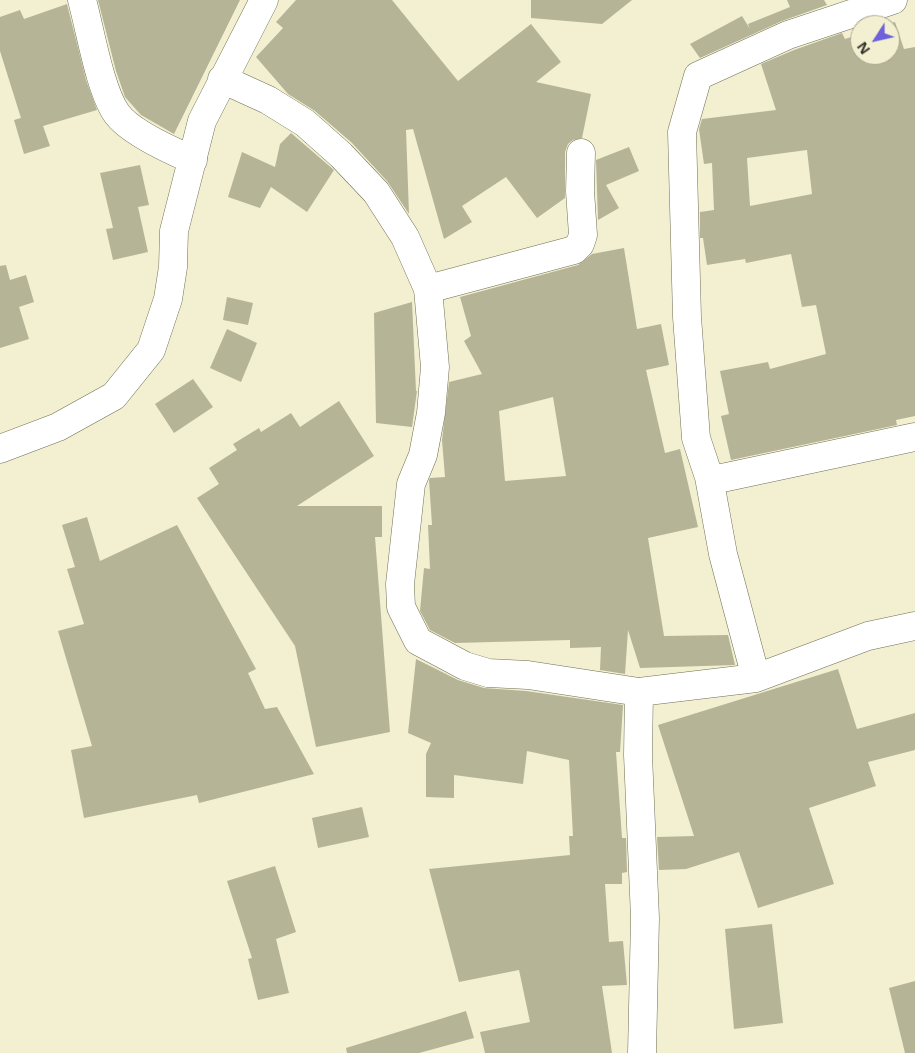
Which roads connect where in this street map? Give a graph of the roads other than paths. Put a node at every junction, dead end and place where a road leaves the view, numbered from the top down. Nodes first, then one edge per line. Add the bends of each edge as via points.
1 (82, 0) edge
2 (264, 0) edge
3 (893, 0) edge
4 (222, 79) junction
5 (582, 152) dead end
6 (192, 160) junction
7 (428, 289) junction
8 (915, 437) edge
9 (0, 449) edge
10 (709, 477) junction
11 (915, 626) edge
12 (756, 678) junction
13 (639, 692) junction
14 (642, 1053) edge

1 - 6 street via 108,95 117,115 156,144
2 - 4 street
3 - 10 street via 788,35 698,76 682,132 687,317 696,438
4 - 6 street via 202,121
4 - 7 street via 268,100 305,123 341,155 376,192 406,237
5 - 7 street via 583,236 574,250
6 - 9 street via 174,231 168,299 151,350 114,396 58,427
7 - 13 street via 435,367 431,413 423,455 411,484 400,584 401,607 418,641 465,666 488,673 528,675
8 - 10 street via 722,478
10 - 12 street via 723,554
11 - 12 street via 868,636
12 - 13 street
13 - 14 street via 638,755 645,918

